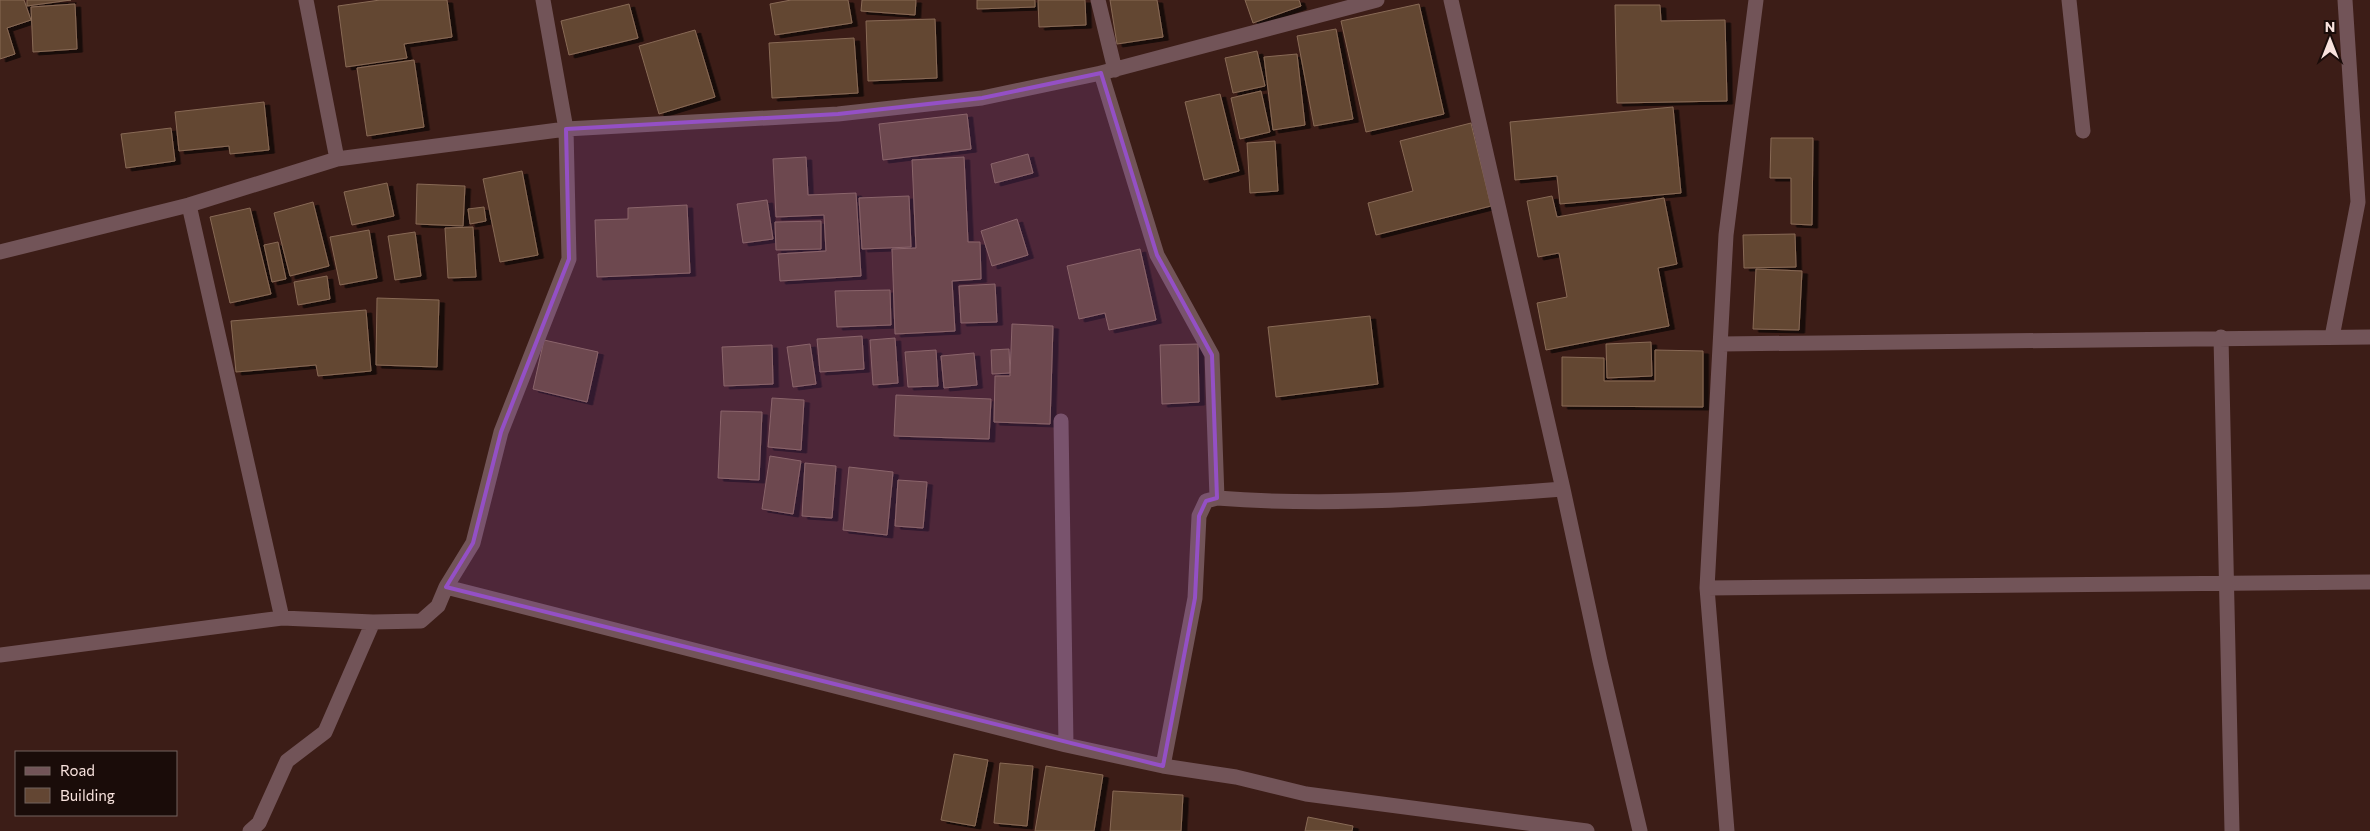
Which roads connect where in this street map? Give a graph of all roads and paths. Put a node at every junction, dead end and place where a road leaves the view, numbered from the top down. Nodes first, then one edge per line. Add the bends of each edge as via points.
1 (306, 0) edge
2 (543, 0) edge
3 (1098, 0) edge
4 (1377, 0) edge
5 (1451, 0) edge
6 (1756, 0) edge
7 (2068, 0) edge
8 (2346, 0) edge
9 (1108, 72) junction
10 (566, 129) junction
11 (2083, 131) dead end
12 (336, 159) junction
13 (189, 205) junction
14 (0, 252) edge
15 (2221, 337) junction
16 (2332, 337) junction
17 (2370, 337) edge
18 (1721, 344) junction
19 (1062, 422) dead end
20 (1564, 489) junction
21 (1217, 498) junction
22 (2228, 582) junction
23 (2370, 582) edge
24 (446, 587) junction
25 (1707, 588) junction
26 (282, 618) junction
27 (373, 622) junction
28 (0, 655) edge
29 (1066, 745) junction
30 (1164, 766) junction
31 (250, 831) edge
32 (1587, 831) edge
33 (1640, 831) edge
34 (1727, 831) edge
35 (2232, 831) edge

1 - 12 street
2 - 10 street
3 - 9 street
4 - 9 street
5 - 20 street
6 - 18 street via 1726,235
7 - 11 street
8 - 16 street via 2358,202
9 - 10 street via 982,98 838,114
9 - 21 street via 1157,255 1212,355
10 - 12 street
10 - 24 street via 569,259 501,432 473,543
12 - 13 street
13 - 14 street
13 - 26 street
15 - 16 street
15 - 18 street
15 - 22 street
16 - 17 street
18 - 25 street
19 - 29 street
20 - 21 street via 1451,498 1265,502
20 - 33 street
21 - 30 street via 1206,501 1200,516 1195,598
22 - 23 street
22 - 25 street
22 - 35 street
24 - 27 street via 438,606 421,620
24 - 29 street
25 - 34 street
26 - 27 street
26 - 28 street
27 - 31 street via 325,732 287,762 259,823
29 - 30 street
30 - 32 street via 1236,777 1306,794

